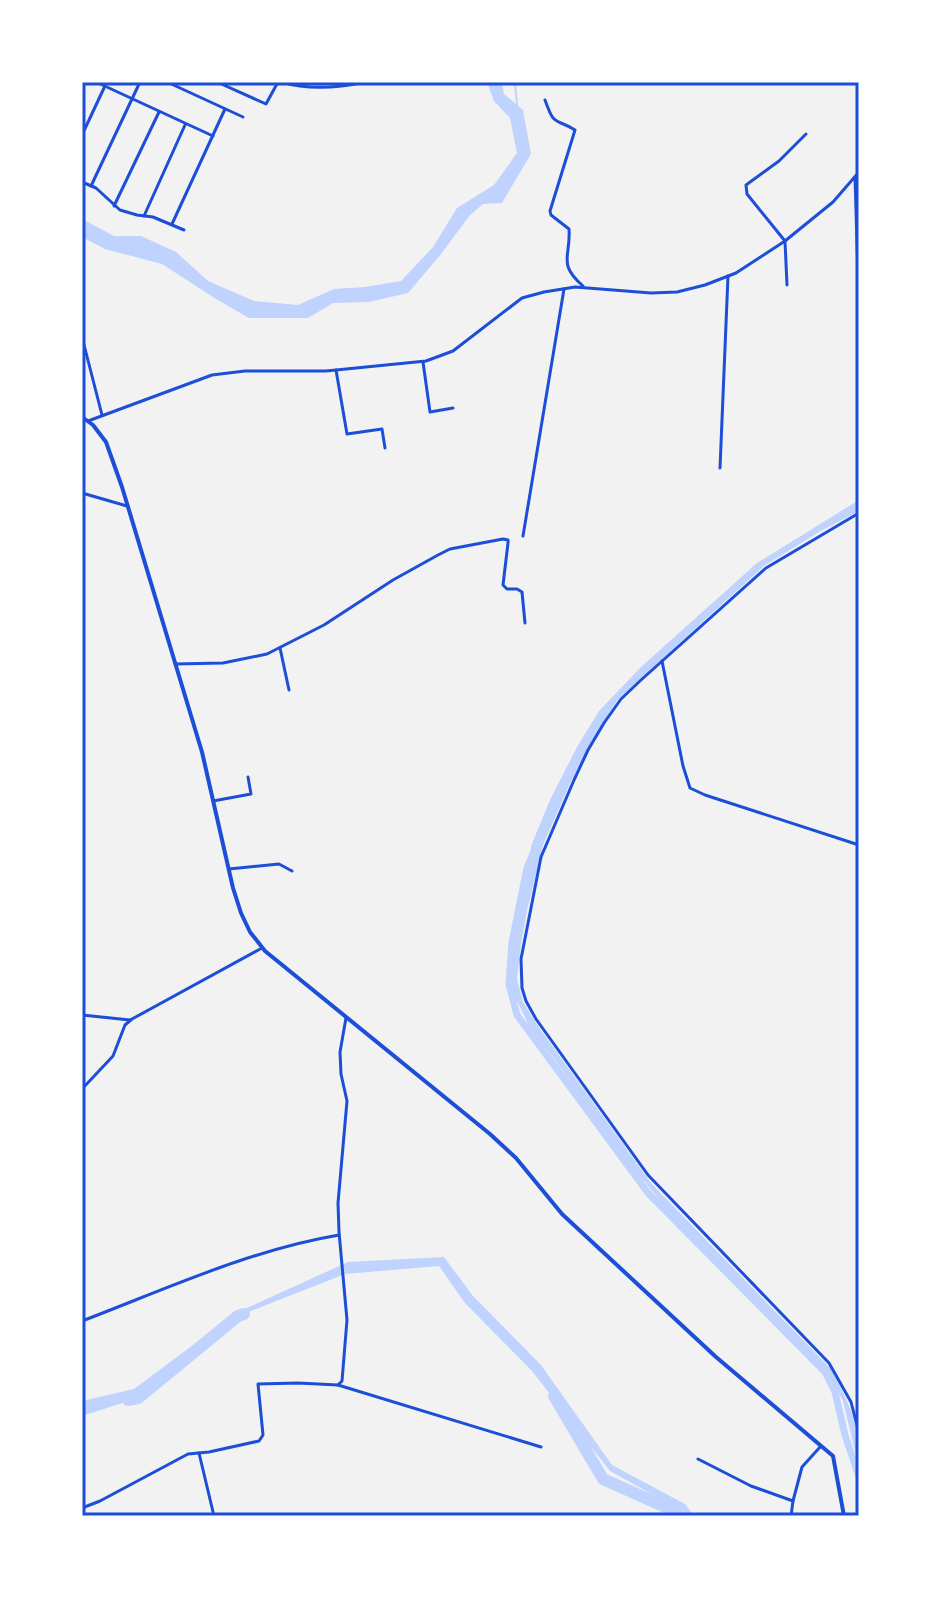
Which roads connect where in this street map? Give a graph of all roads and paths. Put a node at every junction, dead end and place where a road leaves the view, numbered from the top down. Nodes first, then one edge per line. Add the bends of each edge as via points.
1 (96, 82) edge
2 (140, 82) edge
3 (167, 82) edge
4 (217, 82) edge
5 (280, 82) edge
6 (364, 82) edge
7 (306, 84) edge
8 (332, 84) edge
9 (105, 86) junction
10 (132, 99) junction
11 (545, 100) dead end
12 (225, 109) junction
13 (159, 112) junction
14 (243, 117) dead end
15 (186, 124) junction
16 (806, 134) dead end
17 (82, 135) edge
18 (213, 136) junction
19 (859, 172) edge
20 (855, 177) junction
21 (82, 182) edge
22 (91, 186) junction
23 (114, 206) junction
24 (144, 216) junction
25 (172, 224) junction
26 (184, 230) dead end
27 (785, 241) junction
28 (728, 276) junction
29 (858, 277) edge
30 (787, 285) dead end
31 (586, 288) junction
32 (564, 289) junction
33 (82, 337) edge
34 (423, 362) junction
35 (336, 370) junction
36 (453, 408) dead end
37 (102, 416) junction
38 (82, 417) edge
39 (88, 421) junction
40 (385, 448) dead end
41 (720, 468) dead end
42 (82, 493) edge
43 (127, 506) junction
44 (859, 513) edge
45 (523, 536) dead end
46 (525, 623) dead end
47 (280, 648) junction
48 (662, 661) junction
49 (175, 664) junction
50 (289, 690) dead end
51 (248, 777) dead end
52 (213, 801) junction
53 (859, 845) edge
54 (229, 869) junction
55 (292, 871) dead end
56 (262, 948) junction
57 (82, 1015) edge
58 (346, 1018) junction
59 (130, 1020) junction
60 (82, 1089) edge
61 (339, 1235) junction
62 (82, 1321) edge
63 (338, 1385) junction
64 (859, 1433) edge
65 (821, 1446) junction
66 (541, 1447) dead end
67 (199, 1453) junction
68 (698, 1459) dead end
69 (793, 1501) junction
70 (82, 1508) edge
71 (214, 1516) edge
72 (791, 1516) edge
73 (844, 1516) edge

1 - 9 street
2 - 10 street
3 - 12 street
4 - 5 street via 264,104
5 - 7 street
6 - 8 street
7 - 8 street
9 - 10 street
9 - 17 street
10 - 13 street
10 - 22 street
11 - 31 street via 555,122 575,130 550,211 569,229 566,265
12 - 14 street
12 - 18 street
13 - 15 street
13 - 23 street
15 - 18 street
15 - 24 street
16 - 27 street via 745,189
18 - 25 street
19 - 20 street
20 - 27 street
20 - 29 street
21 - 22 street
22 - 23 street
23 - 24 street
24 - 25 street
25 - 26 street
27 - 28 street
27 - 30 street
28 - 31 street via 677,292
28 - 41 street
31 - 32 street
32 - 34 street via 522,298 453,351
32 - 45 street
33 - 37 street
34 - 35 street
34 - 36 street via 430,412
35 - 37 street via 212,375
35 - 40 street via 347,434 382,429
37 - 39 street
38 - 39 main road
39 - 43 main road via 106,442
42 - 43 street
43 - 49 main road
44 - 48 street via 766,568
46 - 47 street via 522,592 503,585 508,543 503,539 450,549
47 - 49 street via 229,663
47 - 50 street
48 - 53 street via 690,788
48 - 64 street via 604,723 545,846 522,945 522,988 536,1019 648,1175 833,1368 851,1402
49 - 52 main road
51 - 52 street via 251,794
52 - 54 main road
54 - 55 street via 279,864
54 - 56 main road via 241,913
56 - 58 main road
56 - 59 street
57 - 59 street
58 - 61 street via 340,1052 347,1101
58 - 65 main road via 490,1134 562,1214
59 - 60 street via 113,1056
61 - 62 street via 280,1248
61 - 63 street via 347,1320
63 - 66 street
63 - 67 street via 258,1384 261,1439
65 - 69 street via 802,1467
65 - 73 main road via 833,1456
67 - 70 street
67 - 71 street
68 - 69 street
69 - 72 street

